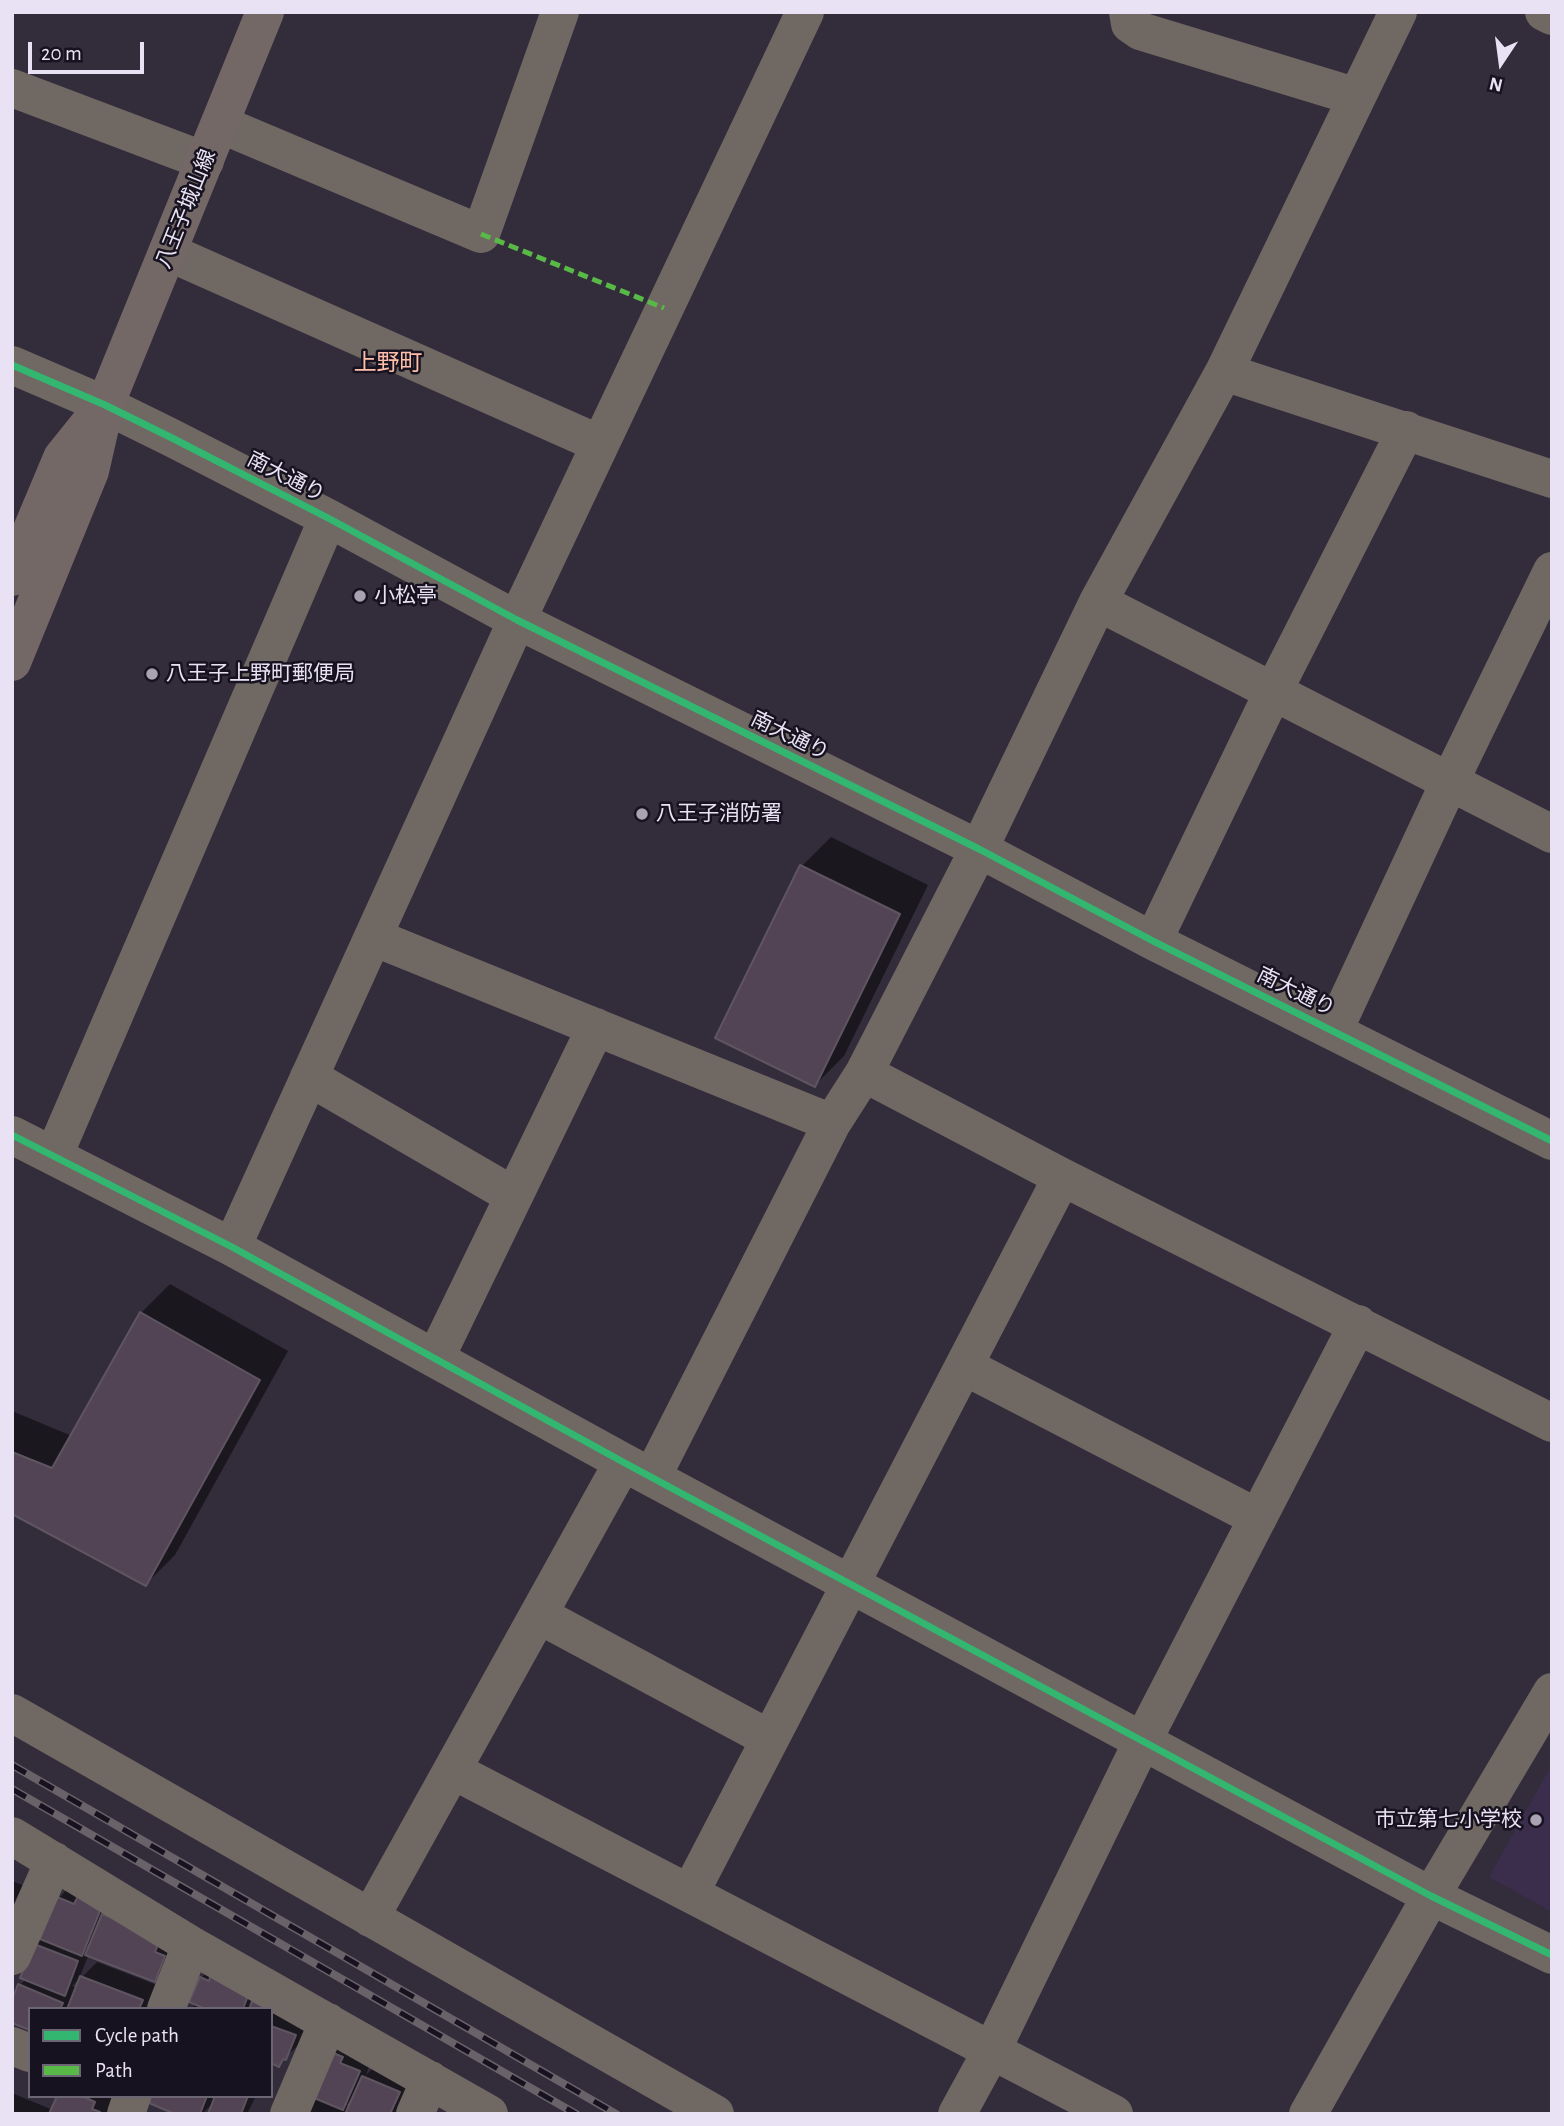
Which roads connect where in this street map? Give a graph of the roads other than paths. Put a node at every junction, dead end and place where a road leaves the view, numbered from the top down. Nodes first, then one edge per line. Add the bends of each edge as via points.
1 (265, 12) edge
2 (560, 12) edge
3 (804, 12) edge
4 (1128, 12) edge
5 (1398, 12) edge
6 (1544, 12) edge
7 (1552, 16) edge
8 (12, 88) edge
9 (1357, 97) junction
10 (220, 124) junction
11 (205, 161) junction
12 (168, 252) junction
13 (12, 365) edge
14 (1224, 372) junction
15 (105, 405) junction
16 (1406, 430) junction
17 (600, 444) junction
18 (1552, 479) edge
19 (328, 518) junction
20 (1552, 571) edge
21 (12, 577) edge
22 (1098, 602) junction
23 (517, 620) junction
24 (12, 662) edge
25 (1275, 690) junction
26 (1449, 783) junction
27 (1552, 834) edge
28 (979, 849) junction
29 (373, 937) junction
30 (1153, 941) junction
31 (596, 1027) junction
32 (1334, 1030) junction
33 (864, 1073) junction
34 (309, 1077) junction
35 (832, 1123) junction
36 (12, 1135) edge
37 (1552, 1141) edge
38 (54, 1156) junction
39 (1062, 1177) junction
40 (514, 1196) junction
41 (232, 1247) junction
42 (1358, 1324) junction
43 (435, 1359) junction
44 (964, 1366) junction
45 (1552, 1423) edge
46 (637, 1470) junction
47 (1258, 1518) junction
48 (850, 1585) junction
49 (539, 1615) junction
50 (1552, 1692) edge
51 (12, 1713) edge
52 (770, 1739) junction
53 (1142, 1742) junction
54 (452, 1770) junction
55 (12, 1836) edge
56 (54, 1861) junction
57 (690, 1893) junction
58 (1432, 1896) junction
59 (370, 1918) junction
60 (191, 1945) junction
61 (1552, 1955) edge
62 (12, 1956) edge
63 (167, 2007) edge
64 (328, 2022) junction
65 (992, 2050) junction
66 (422, 2097) edge
67 (289, 2114) edge
68 (489, 2114) edge
69 (715, 2114) edge
70 (957, 2114) edge
71 (1114, 2114) edge
72 (1308, 2114) edge

1 - 10 main road, 八王子城山線
2 - 10 street via 481,234
3 - 17 street
4 - 9 street via 1130,24 1140,31
5 - 9 street
6 - 7 street
8 - 11 street
9 - 14 street
10 - 11 main road, 八王子城山線
11 - 12 main road, 八王子城山線
12 - 15 main road, 八王子城山線
12 - 17 street
13 - 15 street, 南大通り
14 - 16 street
14 - 22 street
15 - 19 street, 南大通り
15 - 21 main road, 八王子城山線 via 62,458
15 - 24 main road, 八王子城山線 via 90,471
16 - 18 street
16 - 25 street
17 - 23 street
19 - 23 street, 南大通り
19 - 38 street
20 - 26 street
22 - 25 street
22 - 28 street
23 - 28 street, 南大通り
23 - 29 street
25 - 26 street
25 - 30 street
26 - 27 street
26 - 32 street
28 - 30 street, 南大通り
28 - 33 street
29 - 31 street
29 - 34 street
30 - 32 street, 南大通り
31 - 35 street
31 - 40 street
32 - 37 street, 南大通り
33 - 35 street
33 - 39 street
34 - 40 street
34 - 41 street
35 - 46 street
36 - 38 street
38 - 41 street
39 - 42 street
39 - 44 street
40 - 43 street
41 - 43 street
42 - 45 street
42 - 47 street
43 - 46 street
44 - 47 street
44 - 48 street
46 - 48 street
46 - 49 street
47 - 53 street
48 - 52 street
48 - 53 street
49 - 52 street
49 - 54 street
50 - 58 street
51 - 59 street
52 - 57 street
53 - 58 street
53 - 65 street
54 - 57 street
54 - 59 street
55 - 56 street
56 - 60 street
56 - 62 street
57 - 65 street
58 - 61 street
58 - 72 street
59 - 69 street
60 - 63 street
60 - 64 street
64 - 66 street
64 - 67 street
65 - 70 street
65 - 71 street
66 - 68 street

